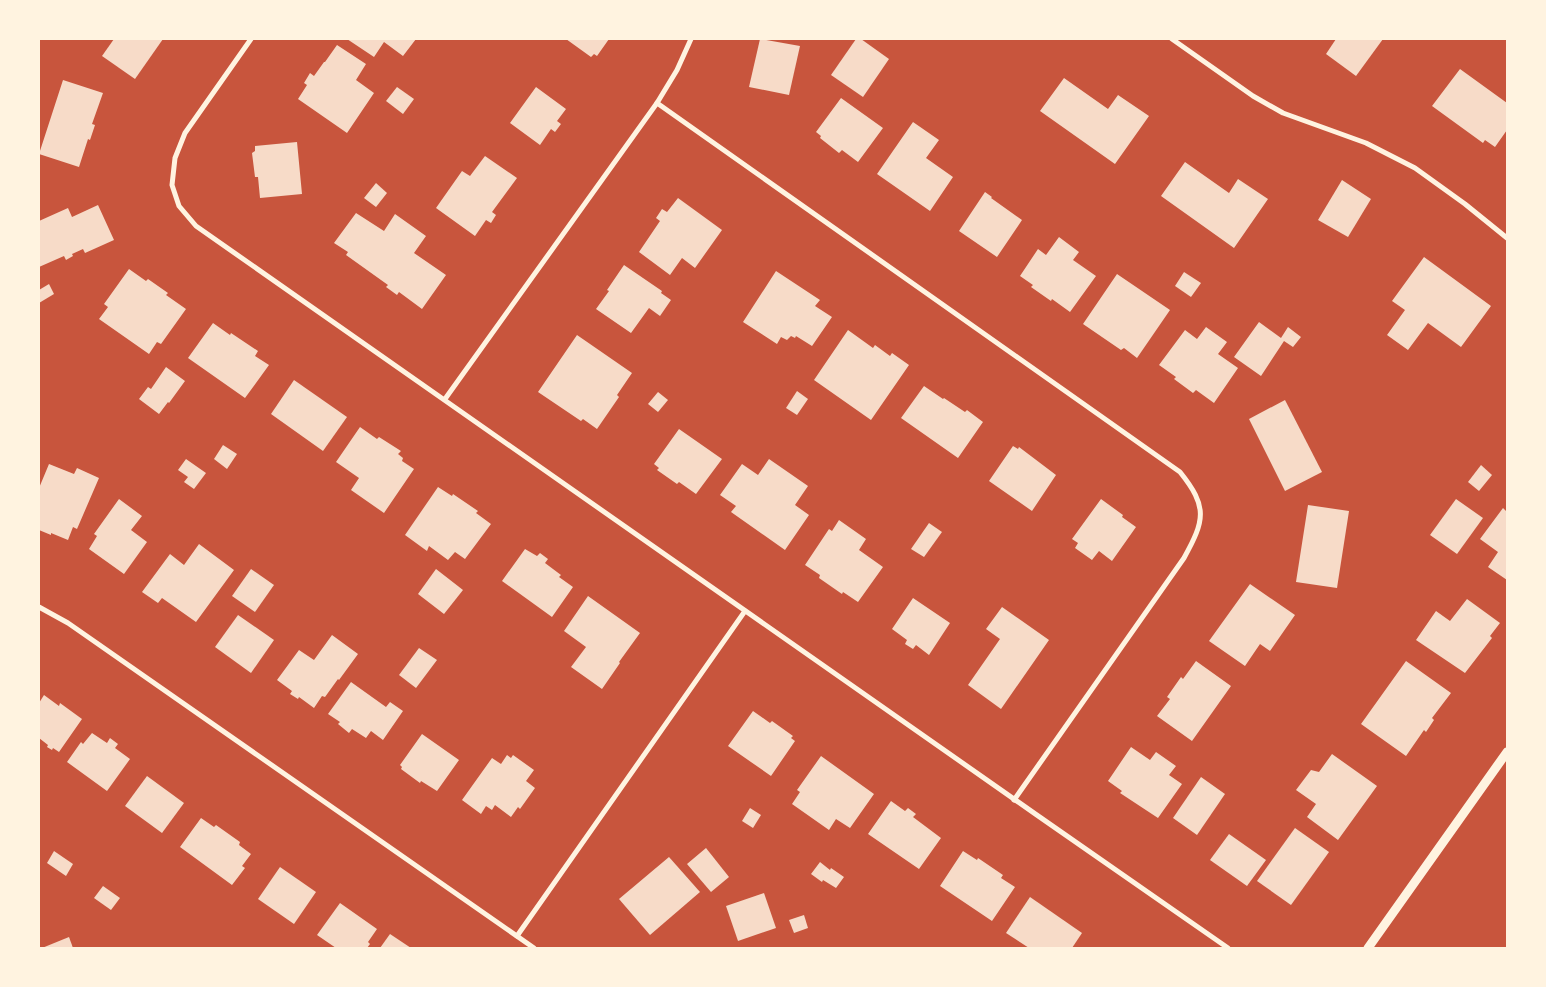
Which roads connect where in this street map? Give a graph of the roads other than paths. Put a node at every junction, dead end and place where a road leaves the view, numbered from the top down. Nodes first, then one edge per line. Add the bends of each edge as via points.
1 (250, 39) edge
2 (690, 39) edge
3 (1172, 39) edge
4 (657, 103) junction
5 (1507, 238) edge
6 (445, 399) junction
7 (39, 607) edge
8 (745, 611) junction
9 (1507, 752) edge
10 (1014, 800) junction
11 (517, 936) junction
12 (534, 948) edge
13 (1228, 948) edge
14 (1368, 948) edge

1 - 6 street via 185,133 175,158 172,185 179,206 196,226
2 - 4 street via 677,70
3 - 5 street via 1283,113 1366,143 1415,168
4 - 6 street
4 - 10 street via 1180,472 1194,490 1202,515 1196,537 1184,558
6 - 8 street
7 - 11 street via 68,623
8 - 10 street
8 - 11 street
9 - 14 street
10 - 13 street
11 - 12 street

